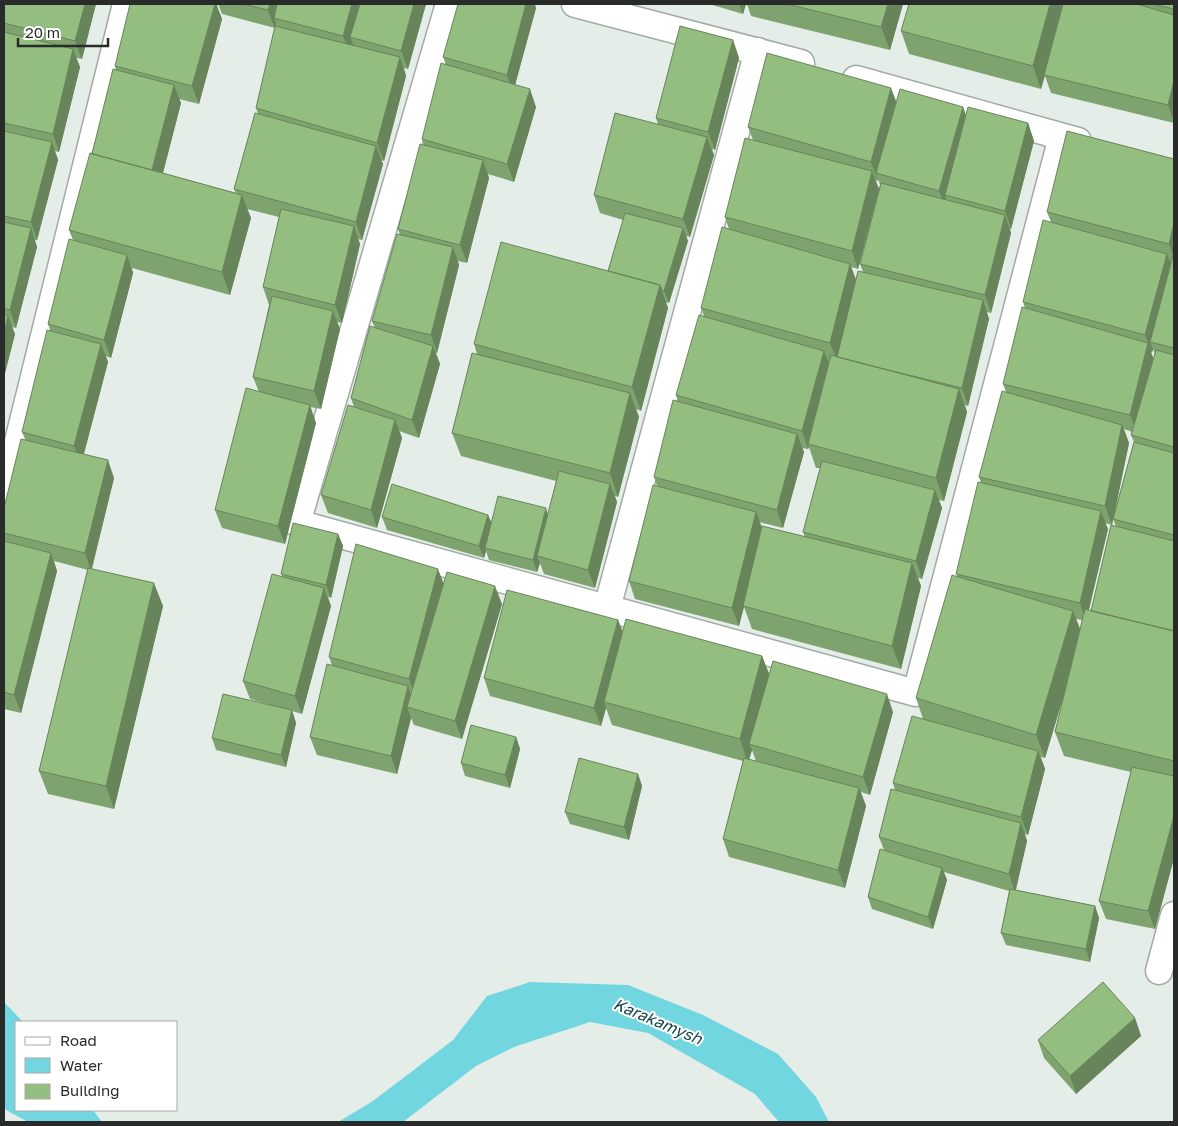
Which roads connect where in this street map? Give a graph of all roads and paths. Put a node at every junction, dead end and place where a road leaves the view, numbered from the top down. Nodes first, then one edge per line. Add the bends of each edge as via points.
1 (126, 4) edge
2 (449, 4) edge
3 (575, 4) edge
4 (758, 51) junction
5 (1062, 137) junction
6 (1100, 146) edge
7 (4, 498) edge
8 (607, 608) junction
9 (1174, 915) edge
10 (1159, 971) dead end

1 - 7 street
2 - 8 street via 297,523
3 - 4 street
4 - 5 street
4 - 8 street
5 - 6 street
5 - 8 street via 916,693
9 - 10 street

